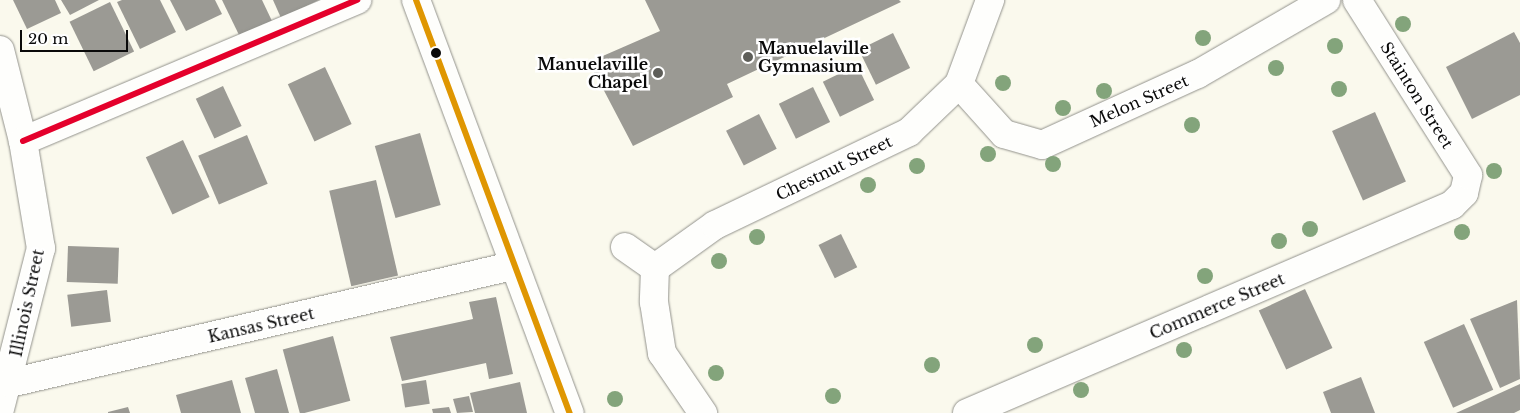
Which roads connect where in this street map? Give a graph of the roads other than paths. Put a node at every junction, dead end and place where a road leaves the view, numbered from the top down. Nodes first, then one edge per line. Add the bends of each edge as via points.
1 (357, 0) edge
2 (416, 0) edge
3 (990, 0) edge
4 (1326, 0) edge
5 (1357, 0) edge
6 (0, 50) edge
7 (959, 84) junction
8 (23, 140) junction
9 (1464, 193) joint
10 (625, 247) dead end
11 (512, 266) junction
12 (655, 268) junction
13 (10, 383) junction
14 (0, 409) edge
15 (570, 413) edge
16 (703, 413) edge
17 (967, 413) edge

1 - 8 street
2 - 11 street
3 - 7 street, Chestnut Street
4 - 7 street, Melon Street via 1198,74 1042,145 1004,134
5 - 9 street, Stainton Street via 1468,175
6 - 8 street, Illinois Street
7 - 12 street, Chestnut Street via 909,132 715,225
8 - 13 street, Illinois Street via 41,248
9 - 17 street, Commerce Street via 1452,205
10 - 12 street
11 - 13 street, Kansas Street
11 - 15 street
12 - 16 street via 654,302 662,353
13 - 14 street, Illinois Street

